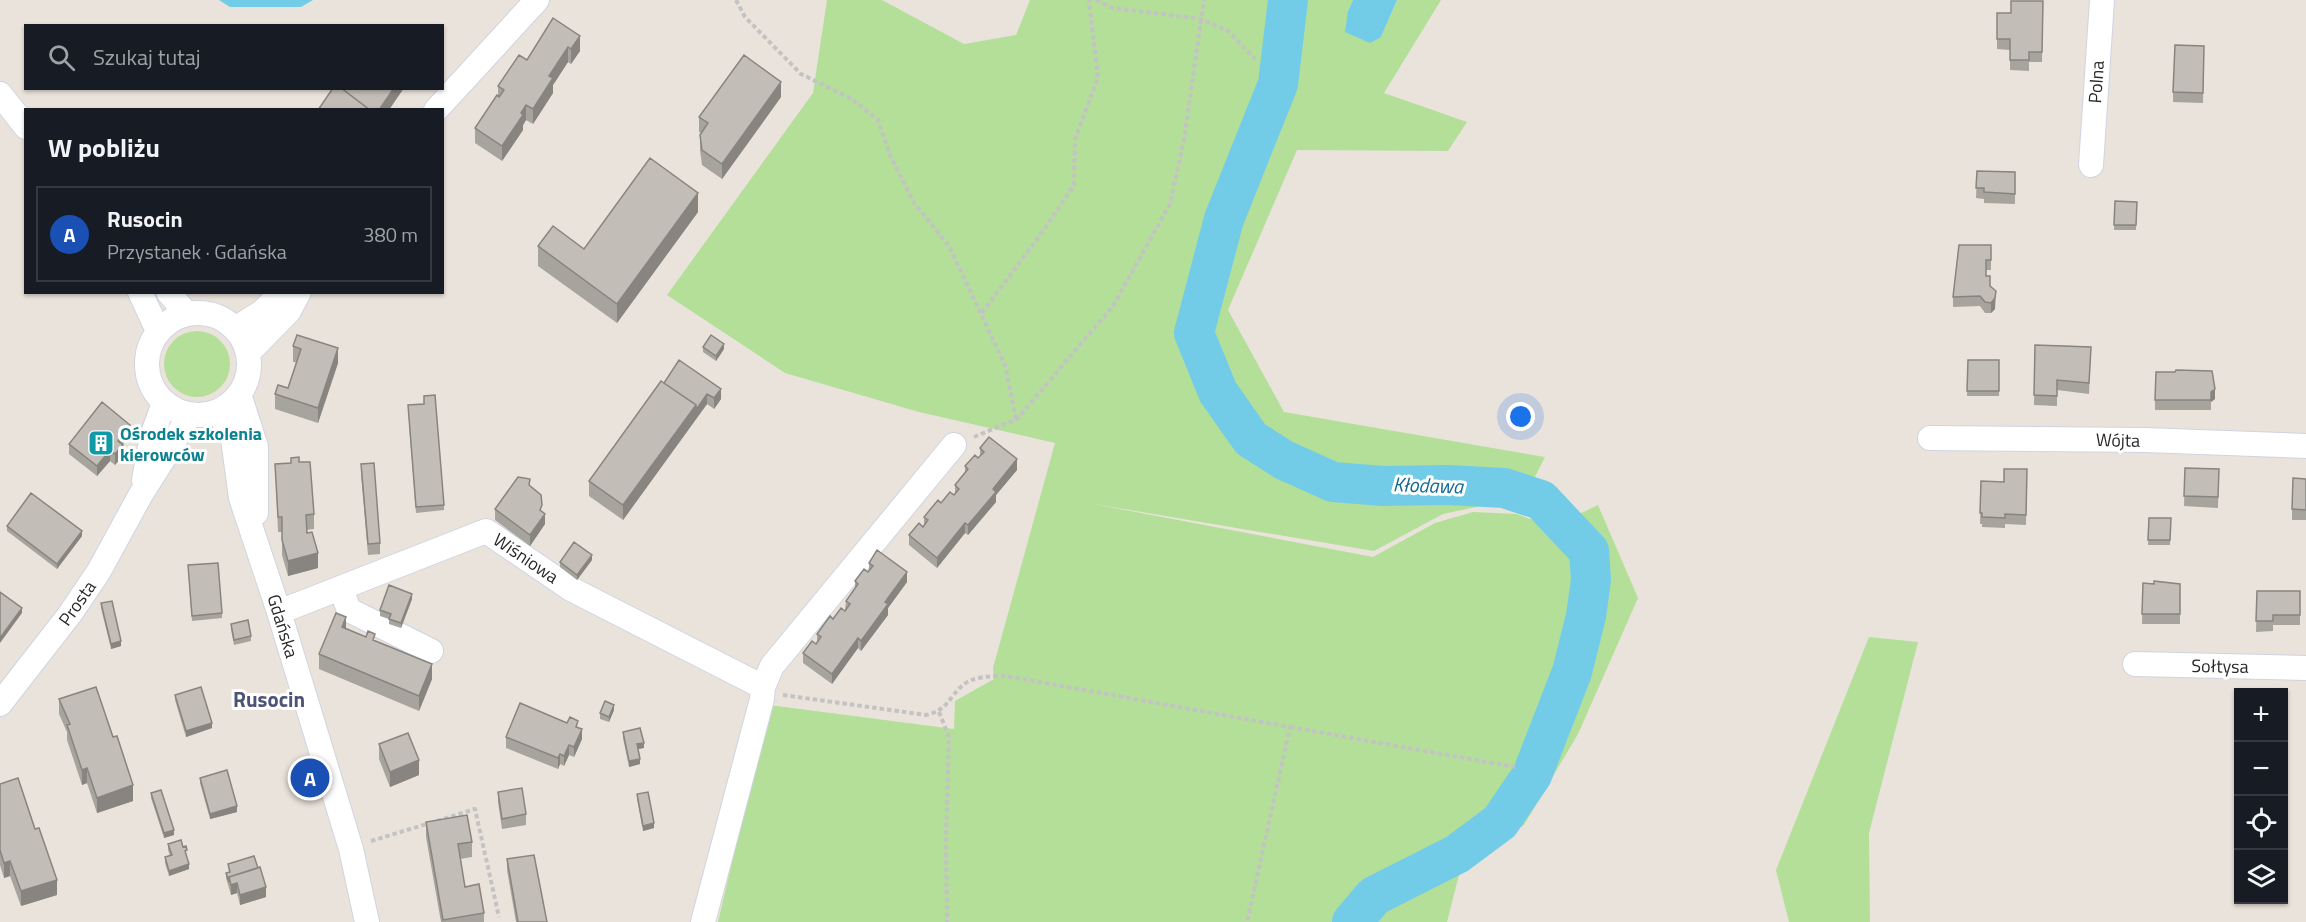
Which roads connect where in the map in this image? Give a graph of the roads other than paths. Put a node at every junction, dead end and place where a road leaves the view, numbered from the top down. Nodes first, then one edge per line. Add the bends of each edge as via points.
1 (537, 0) edge
2 (2102, 0) edge
3 (0, 94) edge
4 (437, 108) edge
5 (24, 124) edge
6 (2091, 165) dead end
7 (141, 294) edge
8 (170, 294) edge
9 (280, 294) edge
10 (298, 294) edge
11 (187, 314) junction
12 (235, 329) junction
13 (158, 331) junction
14 (248, 353) junction
15 (239, 394) junction
16 (164, 404) junction
17 (218, 411) junction
18 (189, 415) junction
19 (1930, 438) dead end
20 (954, 445) road end
21 (2306, 446) edge
22 (141, 494) junction
23 (256, 539) junction
24 (341, 589) junction
25 (279, 612) junction
26 (430, 651) dead end
27 (2134, 664) dead end
28 (2306, 668) edge
29 (763, 687) junction
30 (0, 704) edge
31 (368, 922) edge
32 (703, 922) edge

1 - 4 street
2 - 6 street, Polna
3 - 5 street
7 - 13 street
8 - 11 street
9 - 12 street via 262,312
10 - 14 street via 290,311
11 - 12 street via 213,315
11 - 13 street
12 - 14 street
13 - 16 street via 148,349 146,369 152,388
14 - 15 street via 246,381
15 - 17 street
15 - 23 street, Gdańska via 256,447
16 - 18 street
16 - 22 street, Prosta via 152,436
17 - 18 street
17 - 23 street, Gdańska via 233,439 242,498
18 - 22 street, Prosta
19 - 21 street, Wójta
20 - 29 street via 772,666
22 - 30 street, Prosta via 99,571
23 - 25 street, Gdańska
24 - 25 street, Wiśniowa
24 - 26 street via 348,610
24 - 29 street, Wiśniowa via 486,531 571,588
25 - 31 street, Gdańska via 351,849
27 - 28 street, Sołtysa
29 - 32 street

